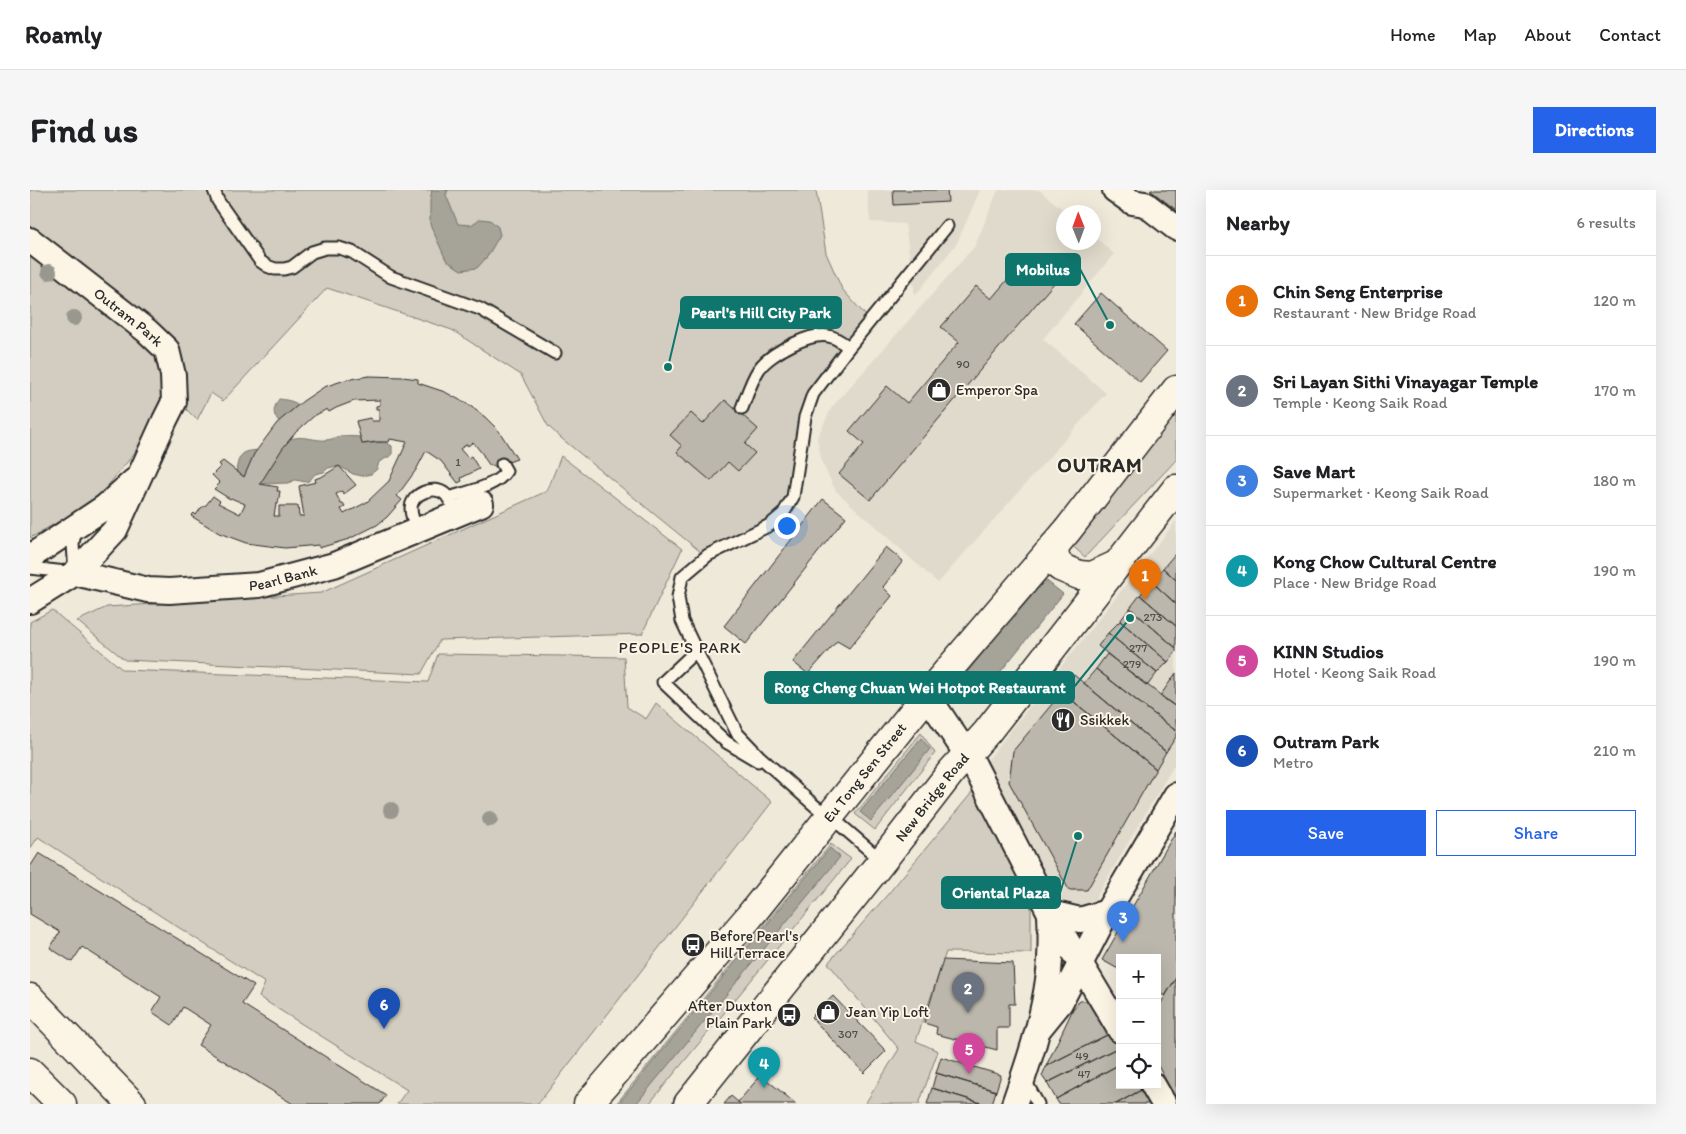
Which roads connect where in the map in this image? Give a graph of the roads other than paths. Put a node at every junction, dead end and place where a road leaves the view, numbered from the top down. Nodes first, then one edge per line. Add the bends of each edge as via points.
1 (214, 190) edge
2 (1124, 196) edge
3 (947, 226) dead end
4 (1176, 228) edge
5 (30, 240) edge
6 (1176, 247) edge
7 (849, 347) junction
8 (556, 354) dead end
9 (1176, 390) edge
10 (742, 408) dead end
11 (502, 464) dead end
12 (141, 475) junction
13 (1176, 489) edge
14 (482, 504) dead end
15 (452, 506) junction
16 (77, 526) junction
17 (418, 530) junction
18 (1054, 546) junction
19 (30, 557) edge
20 (1116, 565) junction
21 (30, 568) edge
22 (75, 573) junction
23 (30, 601) edge
24 (696, 651) junction
25 (927, 694) junction
26 (966, 754) junction
27 (775, 770) junction
28 (1176, 795) edge
29 (830, 816) junction
30 (882, 861) junction
31 (1106, 912) junction
32 (1050, 913) junction
33 (1081, 964) junction
34 (30, 998) edge
35 (1116, 1023) edge
36 (1038, 1030) junction
37 (30, 1072) edge
38 (1023, 1078) junction
39 (1155, 1089) edge
40 (62, 1104) edge
41 (132, 1104) edge
42 (588, 1104) edge
43 (688, 1104) edge
44 (1014, 1104) edge
45 (1038, 1104) edge
46 (1164, 1104) edge

1 - 8 lane via 218,201 260,261 267,266 275,269 292,267 312,252 339,248 352,252 391,277 480,309
2 - 4 street via 1145,204
2 - 6 street via 1136,215
3 - 7 lane
5 - 12 street, Outram Park via 167,350 173,375 174,402
7 - 10 lane via 831,336 819,335 779,351 761,367
7 - 24 lane via 813,394 805,417 792,497 783,514 770,525 708,555 682,577 678,597 682,621
9 - 18 main road, Eu Tong Sen Street
11 - 15 lane via 506,470 504,476
12 - 16 street, Outram Park via 105,507
12 - 22 street, Outram Park via 115,530
13 - 20 main road, New Bridge Road
14 - 15 street, Pearl Bank
15 - 17 street, Pearl Bank
15 - 17 lane via 446,495 437,490 416,497 411,507
16 - 19 street, Outram Park
16 - 22 lane via 73,544
17 - 22 street, Pearl Bank via 334,565 259,585 148,590
18 - 20 main road via 1060,567 1079,575 1092,576
18 - 25 main road, Eu Tong Sen Street
20 - 26 main road, New Bridge Road via 987,732
21 - 22 lane, Pearl Bank
22 - 23 street, Outram Park
24 - 27 lane via 737,733
24 - 27 lane via 663,682 726,742
25 - 26 street
25 - 29 main road, Eu Tong Sen Street
26 - 30 main road, New Bridge Road
26 - 32 street
27 - 29 lane
28 - 31 street
29 - 30 lane
29 - 42 main road, Eu Tong Sen Street via 749,917
30 - 43 main road, New Bridge Road
31 - 32 street via 1080,920
31 - 33 street
32 - 33 street
32 - 36 street via 1048,980
33 - 35 street
33 - 36 street via 1060,1003
34 - 41 main road
36 - 38 street
37 - 40 main road
38 - 44 street
38 - 45 lane
39 - 46 street

